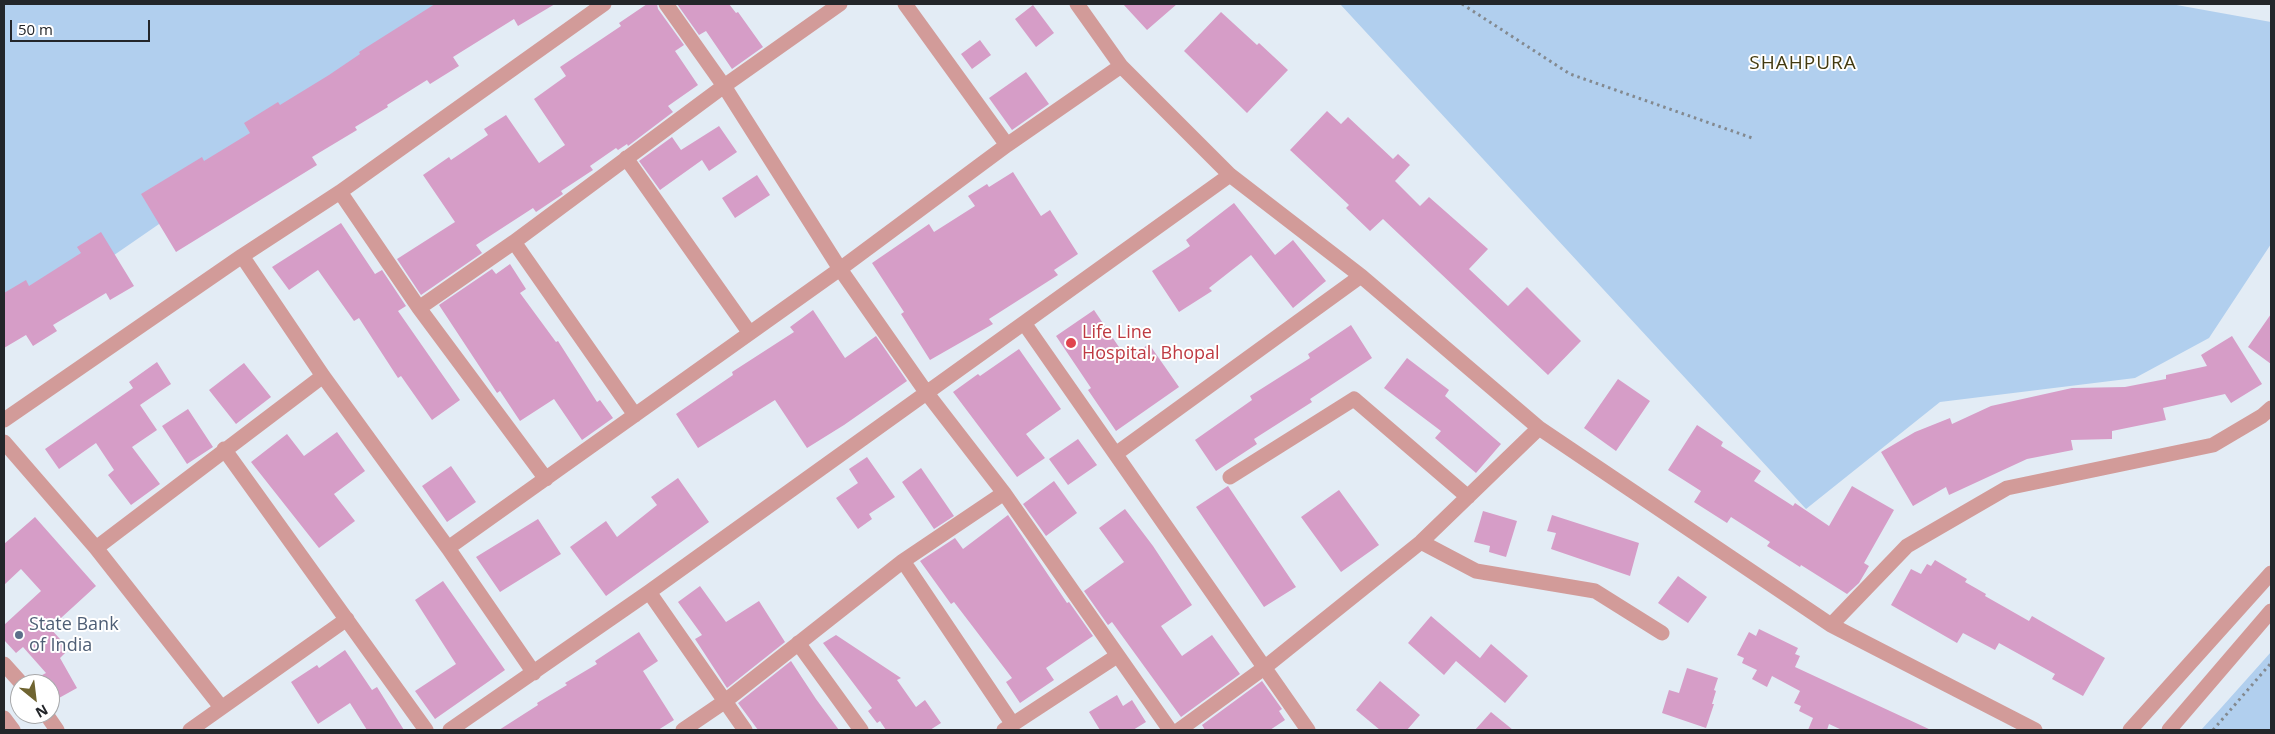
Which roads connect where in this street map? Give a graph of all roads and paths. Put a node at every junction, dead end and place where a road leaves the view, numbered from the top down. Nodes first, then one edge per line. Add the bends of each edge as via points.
1 (604, 4) edge
2 (666, 4) edge
3 (840, 4) edge
4 (905, 4) edge
5 (1077, 4) edge
6 (1462, 4) edge
7 (1121, 66) junction
8 (724, 86) junction
9 (1755, 139) dead end
10 (1007, 145) junction
11 (626, 158) junction
12 (1230, 175) junction
13 (340, 192) junction
14 (514, 242) junction
15 (242, 256) junction
16 (840, 269) junction
17 (1361, 276) junction
18 (419, 308) junction
19 (1024, 323) junction
20 (749, 332) junction
21 (323, 376) junction
22 (926, 392) junction
23 (2271, 408) edge
24 (635, 416) junction
25 (4, 420) edge
26 (1539, 428) junction
27 (4, 442) edge
28 (224, 449) junction
29 (1117, 454) junction
30 (1230, 477) dead end
31 (546, 479) junction
32 (1004, 493) junction
33 (1468, 497) junction
34 (1421, 542) junction
35 (96, 548) junction
36 (448, 548) junction
37 (903, 561) junction
38 (2271, 573) edge
39 (648, 592) junction
40 (2271, 611) edge
41 (347, 619) junction
42 (1831, 625) junction
43 (1662, 633) dead end
44 (798, 643) junction
45 (1117, 656) junction
46 (2271, 663) edge
47 (4, 664) edge
48 (1264, 668) junction
49 (534, 673) junction
50 (13, 674) edge
51 (724, 702) junction
52 (221, 707) junction
53 (4, 718) edge
54 (1008, 727) edge
55 (13, 730) edge
56 (190, 730) edge
57 (426, 730) edge
58 (450, 730) edge
59 (683, 730) edge
60 (745, 730) edge
61 (861, 730) edge
62 (1170, 730) edge
63 (1179, 730) edge
64 (1308, 730) edge
65 (2035, 730) edge
66 (2130, 730) edge
67 (2169, 730) edge
68 (2213, 730) edge

1 - 13 street
2 - 8 street
3 - 8 street
4 - 10 street
5 - 7 street
6 - 9 path via 1570,74
7 - 10 street
7 - 12 street
8 - 11 street
8 - 16 street
10 - 16 street
11 - 14 street
11 - 20 street
12 - 17 street
12 - 19 street
13 - 15 street
13 - 18 street
14 - 18 street
14 - 24 street
15 - 21 street
15 - 25 street
16 - 20 street
16 - 22 street
17 - 26 street
17 - 29 street
18 - 31 street
19 - 22 street
19 - 29 street
20 - 24 street
21 - 28 street
21 - 36 street
22 - 32 street
22 - 39 street
23 - 42 street via 2213,445 2007,488 1907,546
24 - 31 street
26 - 33 street
26 - 42 street
27 - 35 street
28 - 35 street
28 - 41 street
29 - 48 street
30 - 33 street via 1354,399
31 - 36 street
32 - 37 street
32 - 45 street
33 - 34 street
34 - 43 street via 1476,571 1595,591
34 - 48 street
35 - 52 street
36 - 49 street
37 - 44 street
37 - 54 street
38 - 66 street
39 - 49 street
39 - 51 street
40 - 67 street
41 - 52 street
41 - 57 street
42 - 65 street
44 - 51 street
44 - 61 street
45 - 54 street
45 - 62 street
46 - 68 path
47 - 50 street
48 - 63 street
48 - 64 street
49 - 58 street
51 - 59 street
51 - 60 street
52 - 56 street
53 - 55 street

